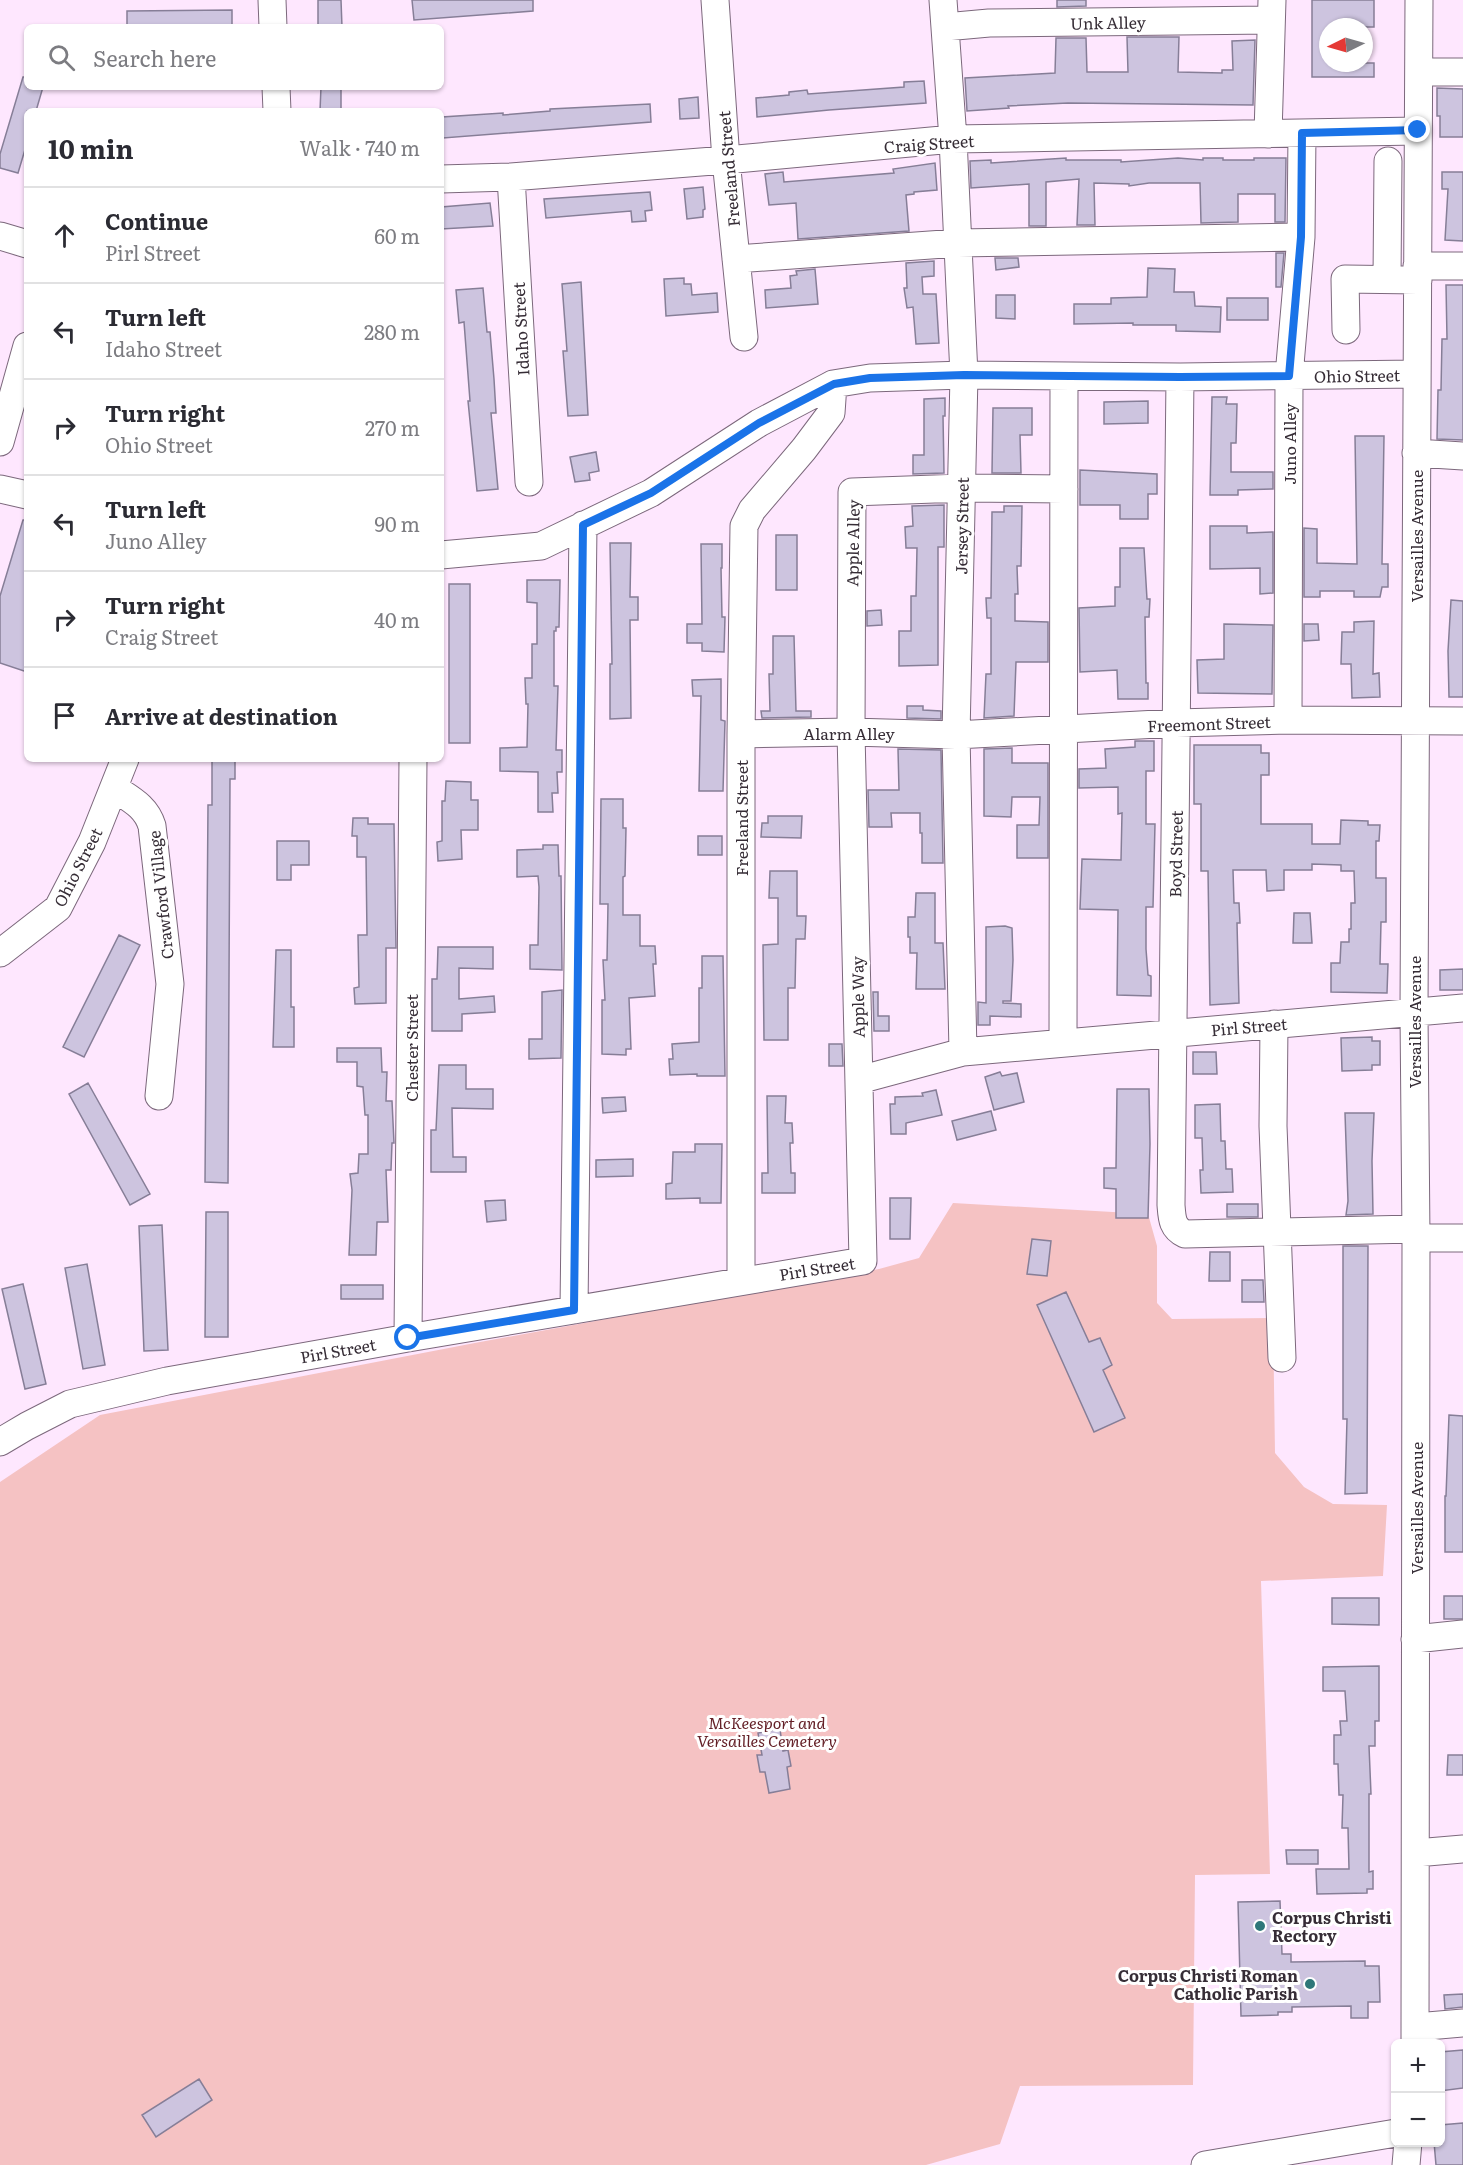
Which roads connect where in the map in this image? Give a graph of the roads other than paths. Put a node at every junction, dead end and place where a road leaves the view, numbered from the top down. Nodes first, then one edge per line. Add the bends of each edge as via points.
1 (272, 0) edge
2 (715, 0) edge
3 (943, 0) edge
4 (1419, 0) edge
5 (1271, 10) edge
6 (273, 24) edge
7 (945, 27) junction
8 (1419, 72) junction
9 (1463, 72) edge
10 (276, 90) edge
11 (277, 108) edge
12 (1418, 130) junction
13 (1302, 133) junction
14 (1268, 134) junction
15 (953, 140) junction
16 (726, 160) junction
17 (1388, 161) dead end
18 (511, 177) junction
19 (444, 179) edge
20 (0, 236) edge
21 (1301, 237) junction
22 (24, 243) edge
23 (958, 243) junction
24 (736, 259) junction
25 (1463, 266) edge
26 (1418, 273) junction
27 (1387, 279) junction
28 (1346, 330) dead end
29 (744, 337) dead end
30 (24, 357) edge
31 (1417, 374) junction
32 (964, 375) junction
33 (1064, 376) junction
34 (1289, 376) junction
35 (1180, 377) junction
36 (834, 384) junction
37 (0, 442) edge
38 (1416, 453) junction
39 (1463, 456) edge
40 (529, 482) dead end
41 (962, 488) junction
42 (0, 489) edge
43 (1064, 489) junction
44 (24, 494) edge
45 (583, 525) junction
46 (444, 555) edge
47 (1288, 720) junction
48 (1415, 721) junction
49 (1463, 721) edge
50 (1176, 723) junction
51 (1064, 729) junction
52 (851, 732) junction
53 (741, 734) junction
54 (956, 735) junction
55 (124, 762) edge
56 (413, 762) edge
57 (114, 788) junction
58 (0, 952) edge
59 (1463, 1008) edge
60 (1414, 1013) junction
61 (1274, 1024) junction
62 (1173, 1033) junction
63 (1063, 1043) junction
64 (963, 1052) junction
65 (859, 1080) junction
66 (159, 1096) dead end
67 (1276, 1232) junction
68 (1416, 1233) junction
69 (1463, 1238) edge
70 (863, 1261) joint
71 (741, 1281) junction
72 (574, 1310) junction
73 (408, 1338) junction
74 (1282, 1358) dead end
75 (0, 1442) edge
76 (1463, 1634) edge
77 (1415, 1639) junction
78 (1463, 1850) edge
79 (1416, 1853) junction
80 (1463, 2024) edge
81 (1415, 2035) edge
82 (1391, 2134) edge
83 (1408, 2147) edge
84 (1205, 2165) edge
85 (1406, 2165) edge

1 - 6 street
2 - 16 street, Freeland Street
3 - 7 street, Jersey Street
4 - 8 street, Versailles Avenue
5 - 7 street, Unk Alley
5 - 14 street, Unk Alley
7 - 15 street, Jersey Street
8 - 9 street
8 - 12 street, Versailles Avenue
10 - 11 street
12 - 13 street, Craig Street
12 - 26 street, Versailles Avenue
13 - 14 street, Craig Street
13 - 21 street, Juno Alley
14 - 15 street, Craig Street
15 - 16 street, Craig Street
15 - 23 street, Jersey Street
16 - 18 street, Craig Street
16 - 24 street, Freeland Street
17 - 27 street
18 - 19 street, Craig Street
18 - 40 street, Idaho Street
20 - 22 street
21 - 23 street
21 - 34 street, Juno Alley
23 - 24 street
23 - 32 street, Jersey Street
24 - 29 street, Freeland Street
25 - 26 street
26 - 27 street
26 - 31 street, Versailles Avenue
27 - 28 street via 1346,279
30 - 37 street
31 - 34 street, Ohio Street
31 - 38 street, Versailles Avenue
32 - 33 street, Ohio Street
32 - 36 street, Ohio Street via 870,378
32 - 41 street, Jersey Street
33 - 35 street, Ohio Street
33 - 43 street
34 - 35 street, Ohio Street
34 - 47 street, Juno Alley
35 - 50 street, Boyd Street
36 - 45 street, Ohio Street via 759,423 651,493
36 - 53 street, Freeland Street via 831,413 752,510 744,526
38 - 39 street
38 - 48 street, Versailles Avenue
41 - 43 street, Apple Alley
41 - 52 street, Apple Alley via 852,492
41 - 54 street, Jersey Street
42 - 44 street
43 - 51 street
45 - 46 street, Ohio Street via 541,546
45 - 72 street
47 - 48 street, Freemont Street
47 - 50 street, Freemont Street
48 - 49 street, Freemont Street
48 - 60 street, Versailles Avenue
50 - 51 street, Freemont Street
50 - 62 street, Boyd Street
51 - 54 street, Freemont Street
51 - 63 street
52 - 53 street, Alarm Alley
52 - 54 street, Alarm Alley
52 - 65 street, Apple Way
53 - 71 street, Freeland Street
54 - 64 street, Jersey Street
55 - 57 street, Ohio Street
56 - 73 street, Chester Street
57 - 58 street, Ohio Street via 58,908
57 - 66 street, Crawford Village via 140,806 152,826 170,984
59 - 60 street, Pirl Street
60 - 61 street, Pirl Street
60 - 68 street, Versailles Avenue
61 - 62 street, Pirl Street
61 - 67 street
62 - 63 street, Pirl Street
62 - 67 street, Boyd Street via 1173,1223 1185,1234
63 - 64 street, Pirl Street
64 - 65 street, Pirl Street
65 - 70 street, Apple Way
67 - 68 street, Boyd Street
67 - 74 street
68 - 69 street, Boyd Street
68 - 77 street, Versailles Avenue
70 - 71 street, Pirl Street
71 - 72 street, Pirl Street
72 - 73 street, Pirl Street
73 - 75 street, Pirl Street via 167,1382 70,1404
76 - 77 street
77 - 79 street, Versailles Avenue
78 - 79 street
79 - 81 street, Versailles Avenue
80 - 81 street
82 - 84 street
83 - 85 street

